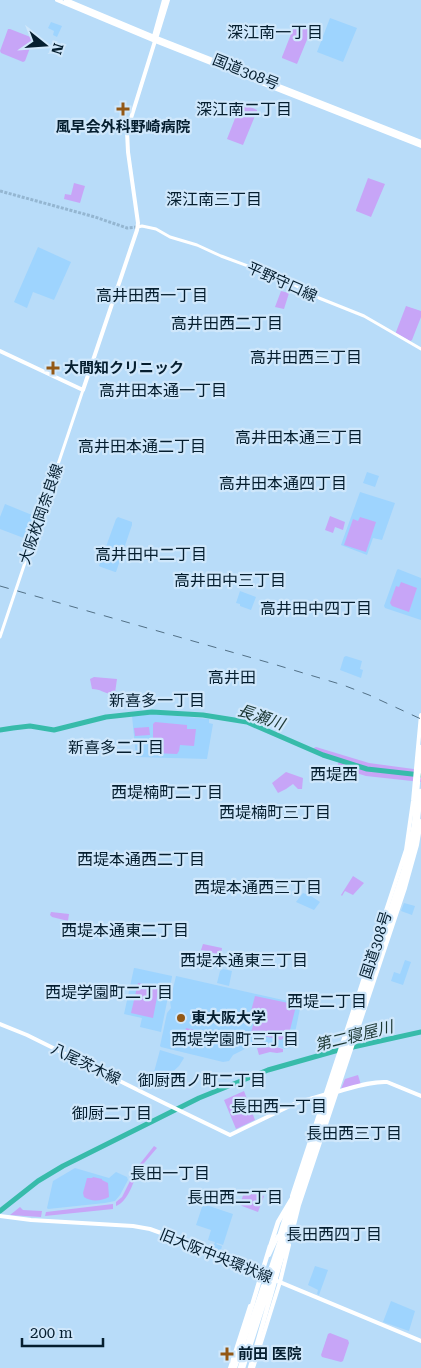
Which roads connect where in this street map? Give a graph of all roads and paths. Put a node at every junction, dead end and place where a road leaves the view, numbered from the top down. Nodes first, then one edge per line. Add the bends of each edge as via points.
1 (57, 0) edge
2 (66, 0) edge
3 (166, 0) edge
4 (155, 38) junction
5 (421, 144) edge
6 (138, 227) junction
7 (421, 349) edge
8 (0, 351) edge
9 (83, 390) junction
10 (0, 637) edge
11 (421, 715) edge
12 (421, 746) edge
13 (421, 791) edge
14 (421, 821) edge
15 (0, 1024) edge
16 (337, 1092) junction
17 (326, 1094) junction
18 (421, 1096) edge
19 (301, 1178) junction
20 (1, 1216) edge
21 (292, 1218) junction
22 (283, 1225) junction
23 (293, 1229) junction
24 (270, 1246) junction
25 (260, 1274) junction
26 (267, 1276) junction
27 (274, 1279) junction
28 (280, 1282) junction
29 (264, 1290) junction
30 (421, 1341) edge
31 (233, 1368) edge
32 (240, 1368) edge
33 (244, 1368) edge
34 (251, 1368) edge

1 - 4 main road
2 - 4 main road
3 - 4 main road
4 - 5 main road, 国道308号
4 - 6 main road via 127,131
6 - 7 main road, 平野守口線 via 156,230 283,279 364,316
6 - 9 main road
8 - 9 main road
9 - 10 main road, 大阪枚岡奈良線
11 - 17 main road, 国道308号 via 406,850
12 - 19 highway via 414,825 404,869
13 - 21 highway via 416,835 405,879
14 - 16 main road, 国道308号 via 411,870
15 - 17 main road, 八尾茨木線 via 230,1135 296,1103
16 - 17 main road, 八尾茨木線
16 - 18 main road, 八尾茨木線 via 387,1082
16 - 23 main road, 国道308号
17 - 22 main road, 国道308号
19 - 24 highway via 278,1222
19 - 29 highway
20 - 25 main road, 旧大阪中央環状線 via 150,1229
21 - 33 highway
21 - 34 highway
22 - 25 main road
22 - 26 main road, 国道308号
23 - 27 main road, 国道308号
23 - 28 main road
24 - 29 highway
24 - 31 highway
25 - 26 main road, 旧大阪中央環状線
25 - 31 main road
26 - 27 main road, 旧大阪中央環状線
26 - 31 main road, 国道308号
27 - 28 main road, 旧大阪中央環状線
27 - 33 main road, 国道308号
28 - 30 main road, 旧大阪中央環状線
28 - 34 main road
29 - 32 highway

